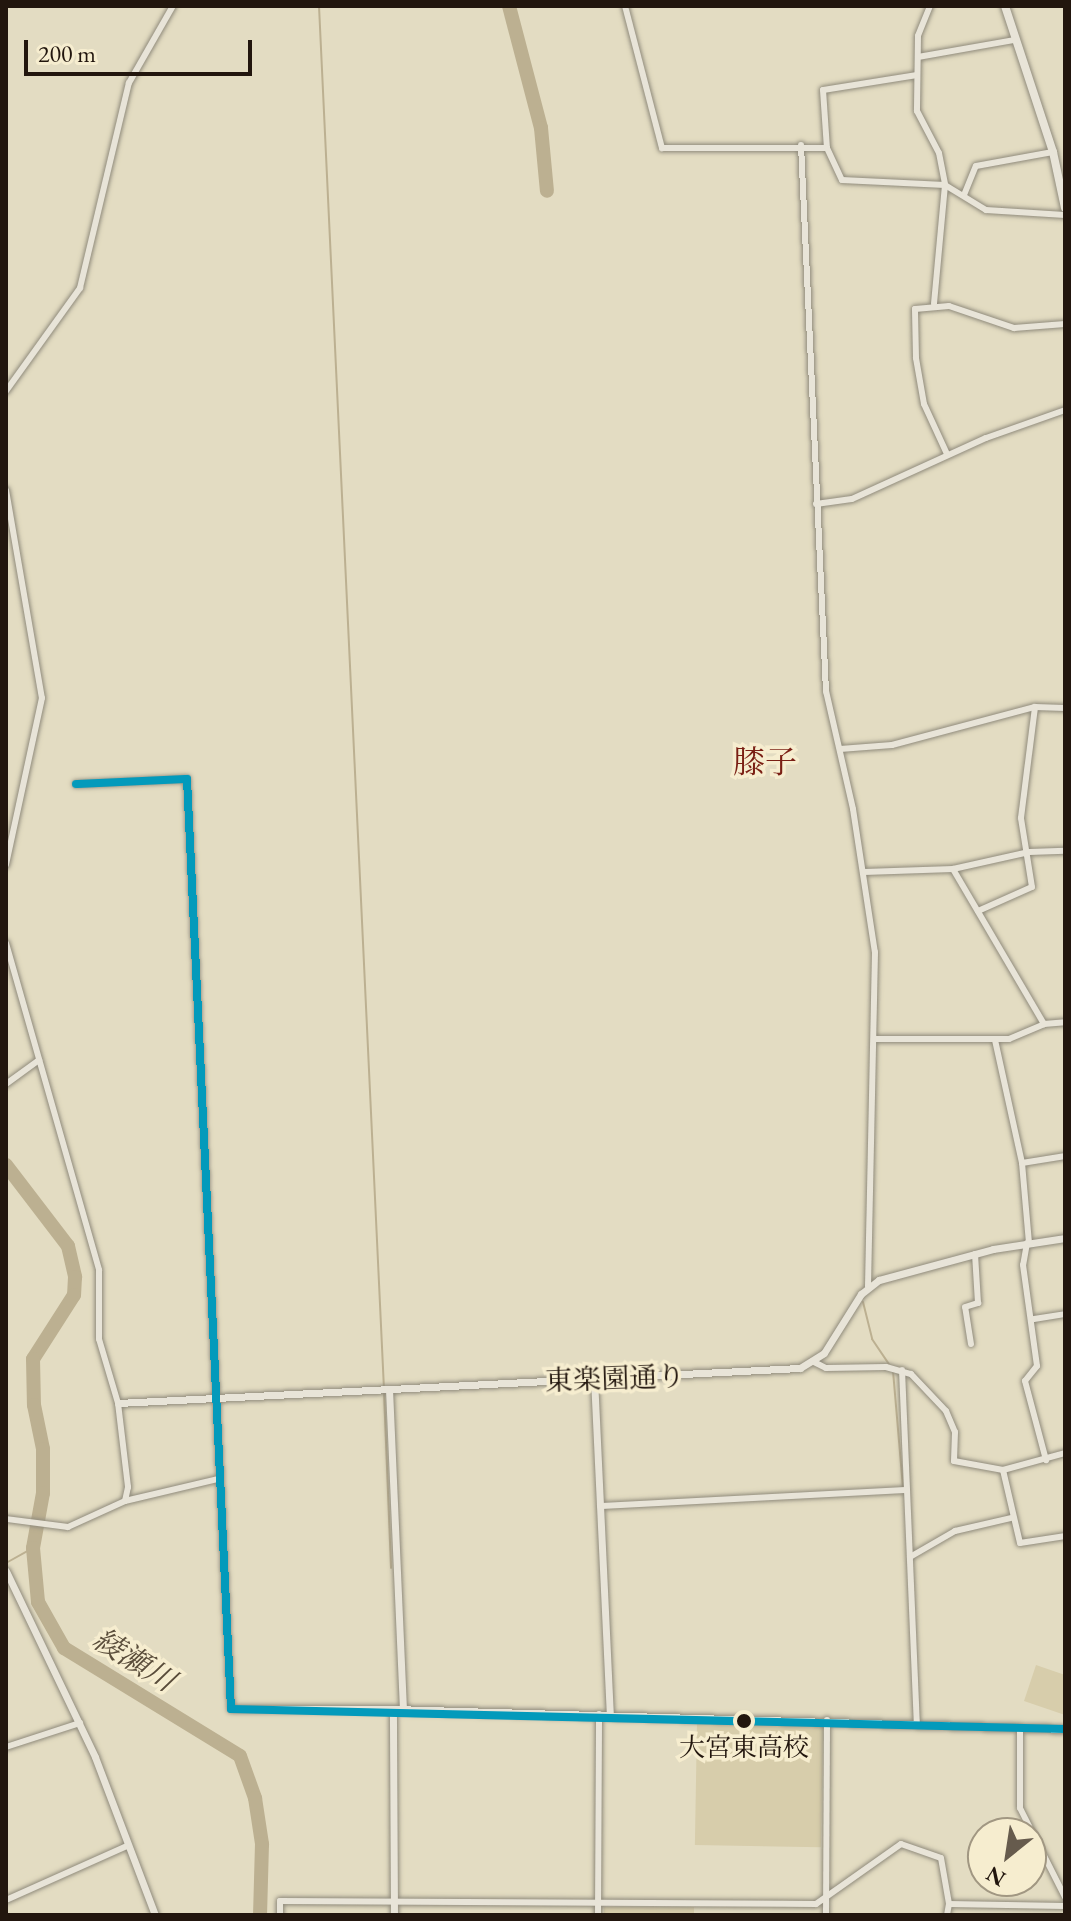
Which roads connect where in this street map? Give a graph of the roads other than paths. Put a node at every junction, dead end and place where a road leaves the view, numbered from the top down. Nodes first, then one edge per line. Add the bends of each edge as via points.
1 (173, 6) edge
2 (625, 6) edge
3 (930, 6) edge
4 (1005, 6) edge
5 (1014, 40) junction
6 (918, 57) junction
7 (917, 75) junction
8 (801, 145) junction
9 (827, 148) junction
10 (1053, 152) junction
11 (945, 185) junction
12 (964, 195) junction
13 (1065, 208) edge
14 (1065, 215) edge
15 (934, 303) junction
16 (1065, 324) edge
17 (6, 391) edge
18 (1065, 410) edge
19 (947, 454) junction
20 (6, 490) edge
21 (816, 504) junction
22 (1035, 707) junction
23 (1065, 708) edge
24 (840, 749) junction
25 (76, 784) dead end
26 (1065, 851) edge
27 (1029, 852) junction
28 (6, 865) edge
29 (953, 869) junction
30 (864, 872) junction
31 (978, 911) junction
32 (6, 943) edge
33 (1065, 1022) edge
34 (1044, 1024) junction
35 (876, 1039) junction
36 (995, 1040) junction
37 (39, 1060) junction
38 (6, 1084) edge
39 (1065, 1156) edge
40 (1022, 1163) junction
41 (1065, 1238) edge
42 (1028, 1243) junction
43 (975, 1254) junction
44 (868, 1287) junction
45 (1065, 1314) edge
46 (1034, 1319) junction
47 (971, 1344) dead end
48 (814, 1362) junction
49 (902, 1370) junction
50 (594, 1378) junction
51 (389, 1389) junction
52 (216, 1397) junction
53 (118, 1403) junction
54 (1065, 1453) edge
55 (1046, 1460) junction
56 (1003, 1470) junction
57 (218, 1479) junction
58 (907, 1490) junction
59 (125, 1501) junction
60 (600, 1506) junction
61 (1011, 1518) junction
62 (6, 1519) edge
63 (1065, 1536) edge
64 (910, 1557) junction
65 (6, 1574) edge
66 (393, 1709) junction
67 (403, 1710) junction
68 (599, 1714) junction
69 (610, 1715) junction
70 (827, 1720) junction
71 (80, 1723) junction
72 (917, 1723) junction
73 (1020, 1727) junction
74 (1065, 1729) edge
75 (6, 1747) edge
76 (127, 1846) junction
77 (1065, 1897) edge
78 (6, 1900) edge
79 (826, 1900) junction
80 (598, 1901) junction
81 (395, 1902) junction
82 (949, 1904) junction
83 (1065, 1906) edge
84 (151, 1914) edge
85 (280, 1915) edge
86 (394, 1915) edge
87 (598, 1915) edge
88 (826, 1915) edge
89 (947, 1915) edge

1 - 17 street via 129,83 80,288
2 - 8 street via 662,148
3 - 6 street via 921,23
4 - 5 main road
5 - 6 street
5 - 10 main road
6 - 7 street
7 - 9 street via 823,90
7 - 11 street via 919,119 939,153
8 - 9 street
8 - 21 street
9 - 11 street via 845,184
10 - 12 street via 976,166
10 - 13 main road
11 - 12 street
11 - 15 street
12 - 14 street via 1001,213
15 - 16 street via 1014,328
15 - 19 street via 914,312 916,358 924,404
18 - 19 street
19 - 21 street via 852,499
20 - 28 street via 42,698
21 - 24 street via 826,691
22 - 23 street
22 - 24 street via 892,745
22 - 27 street via 1021,818
24 - 30 street
25 - 52 street via 187,779
26 - 27 street
27 - 29 street
27 - 31 street via 1032,887
29 - 30 street
29 - 31 street
30 - 35 street via 875,952
31 - 34 street
32 - 37 street
33 - 34 street
34 - 36 street via 1028,1034
35 - 36 street
35 - 44 street
36 - 40 street
37 - 38 street
37 - 53 street via 99,1270 99,1339
39 - 40 street
40 - 42 street
41 - 42 street
42 - 43 street
42 - 46 street via 1023,1265
43 - 44 street via 893,1275
43 - 47 street via 978,1303 965,1307
44 - 48 street
45 - 46 street
46 - 55 street via 1037,1366 1025,1381
48 - 49 street via 826,1368
48 - 50 street, 東楽園通り via 780,1371
49 - 56 street via 930,1388 946,1411 955,1432 954,1461
49 - 58 street
50 - 51 street, 東楽園通り
50 - 60 street
51 - 52 street, 東楽園通り
51 - 67 street
52 - 53 street, 東楽園通り
52 - 57 street
53 - 59 street
54 - 55 street
55 - 56 street
56 - 61 street
57 - 59 street
57 - 66 street via 231,1709
58 - 60 street
58 - 64 street
59 - 62 street via 68,1527
60 - 69 street
61 - 63 street via 1020,1543
61 - 64 street via 955,1531
64 - 72 street
65 - 71 street
66 - 67 street
66 - 81 street
67 - 68 street
68 - 69 street
68 - 80 street
69 - 70 street
70 - 72 street
70 - 79 street
71 - 75 street
71 - 76 street
72 - 73 street
73 - 74 street
73 - 77 street via 1020,1808
76 - 78 street
76 - 84 street
79 - 80 street
79 - 82 street via 901,1844 941,1858
79 - 88 street
80 - 81 street
80 - 87 street
81 - 85 street via 280,1901
81 - 86 street
82 - 83 street
82 - 89 street

